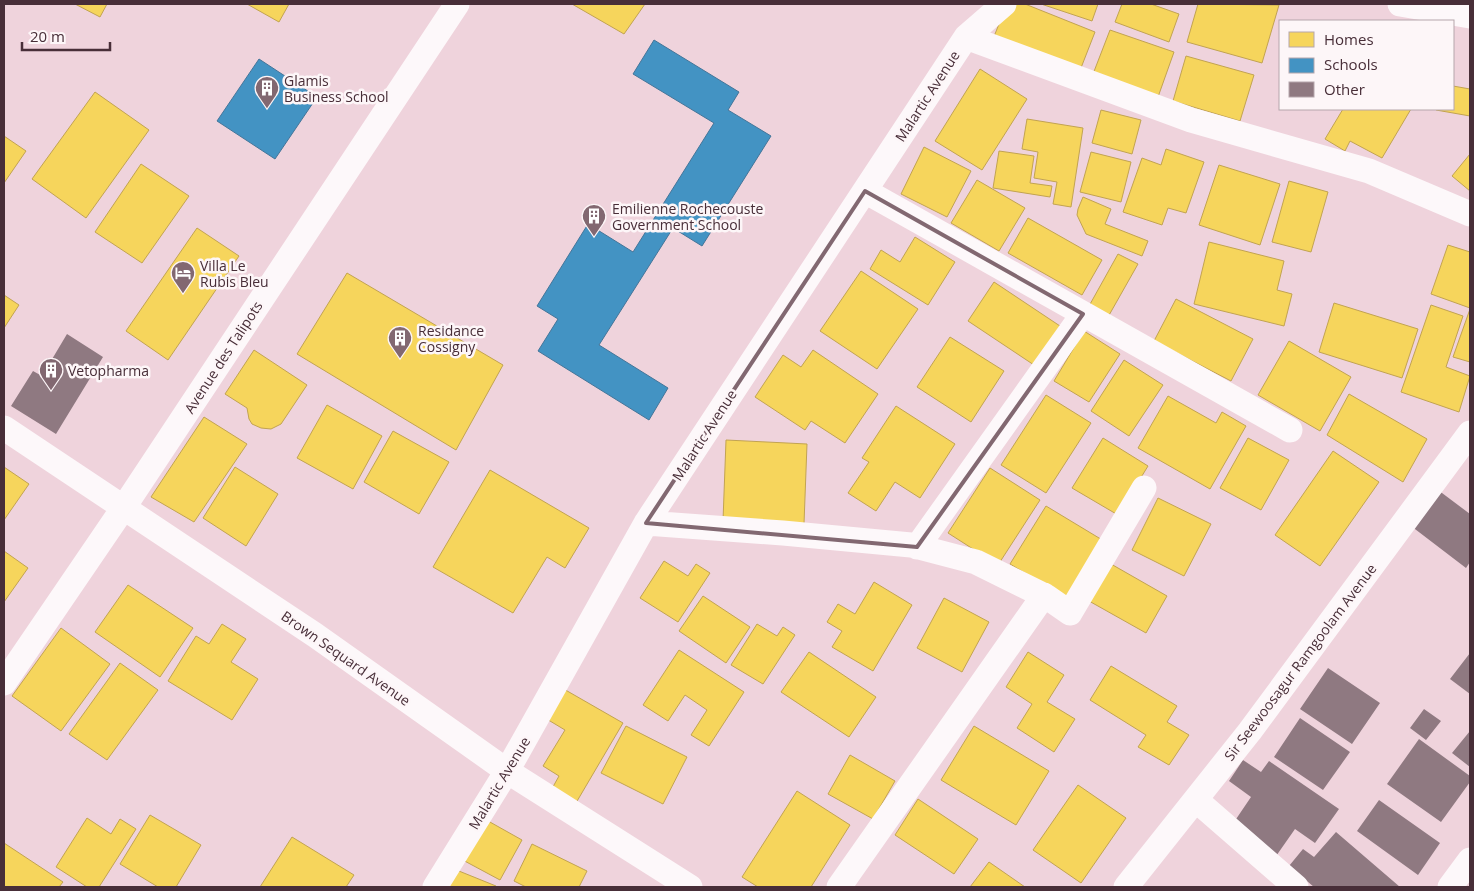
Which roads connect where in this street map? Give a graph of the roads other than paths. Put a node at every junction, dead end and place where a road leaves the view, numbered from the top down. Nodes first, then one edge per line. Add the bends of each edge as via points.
1 (457, 4) edge
2 (1004, 4) edge
3 (1400, 4) edge
4 (1431, 6) edge
5 (1470, 16) edge
6 (966, 37) junction
7 (865, 191) junction
8 (1470, 214) edge
9 (1083, 314) junction
10 (4, 428) edge
11 (1290, 430) dead end
12 (1470, 433) edge
13 (1144, 488) dead end
14 (124, 507) junction
15 (646, 523) junction
16 (917, 547) junction
17 (1044, 595) junction
18 (4, 683) edge
19 (507, 771) junction
20 (1196, 800) junction
21 (1470, 860) edge
22 (435, 887) edge
23 (690, 887) edge
24 (839, 887) edge
25 (1126, 887) edge
26 (1296, 887) edge
27 (1450, 887) edge

1 - 14 street, Avenue des Talipots
2 - 6 street, Malartic Avenue
3 - 4 street
4 - 5 street
6 - 7 street, Malartic Avenue
6 - 8 street via 1191,120 1369,171
7 - 9 street
7 - 15 street, Malartic Avenue
9 - 11 street
9 - 16 street
10 - 14 street, Brown Sequard Avenue
12 - 20 street, Sir Seewoosagur Ramgoolam Avenue
13 - 17 street via 1070,612
14 - 18 street, Avenue des Talipots
14 - 19 street, Brown Sequard Avenue
15 - 16 street
15 - 19 street, Malartic Avenue
16 - 17 street via 976,562
17 - 24 street
19 - 22 street, Malartic Avenue
19 - 23 street, Brown Sequard Avenue
20 - 25 street, Sir Seewoosagur Ramgoolam Avenue
20 - 26 street
21 - 27 street

